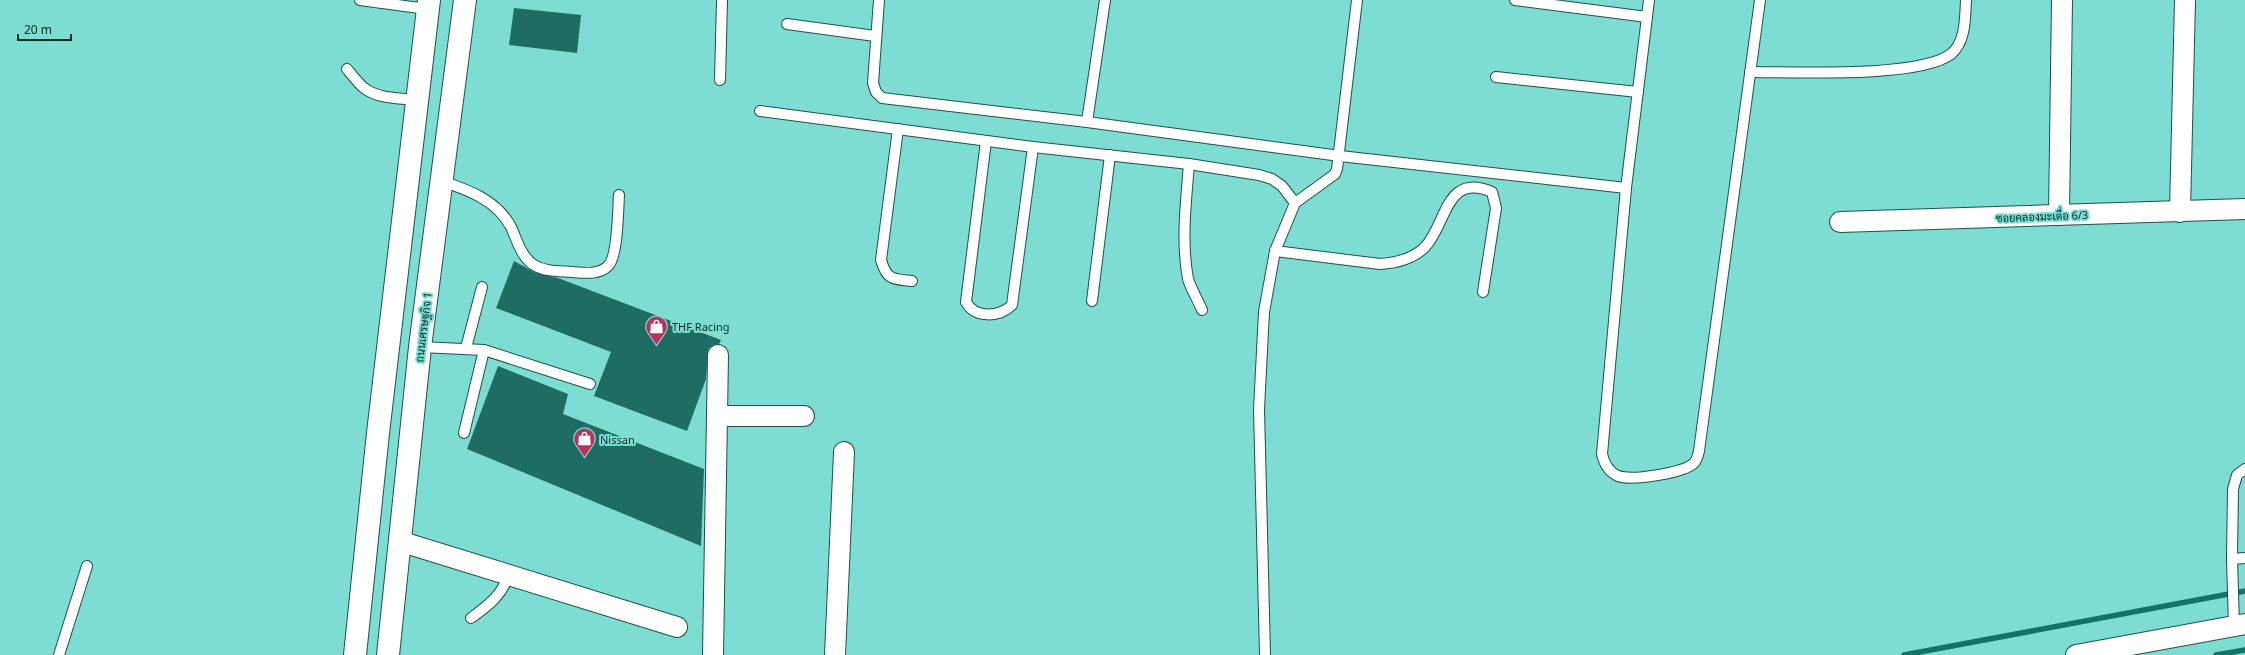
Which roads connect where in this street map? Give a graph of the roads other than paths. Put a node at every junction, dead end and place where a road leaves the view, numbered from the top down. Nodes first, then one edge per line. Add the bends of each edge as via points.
1 (360, 0) edge
2 (465, 0) edge
3 (722, 0) edge
4 (879, 0) edge
5 (1106, 0) edge
6 (1357, 0) edge
7 (1515, 0) edge
8 (1649, 0) edge
9 (1760, 0) edge
10 (1966, 0) edge
11 (2062, 0) edge
12 (2185, 0) edge
13 (428, 4) edge
14 (1647, 17) junction
15 (787, 24) dead end
16 (875, 36) junction
17 (347, 69) dead end
18 (1750, 72) junction
19 (1496, 77) dead end
20 (720, 80) dead end
21 (1638, 92) junction
22 (417, 100) junction
23 (760, 111) dead end
24 (1087, 122) junction
25 (898, 129) junction
26 (986, 140) junction
27 (1032, 147) junction
28 (1110, 155) junction
29 (1340, 156) junction
30 (1189, 164) junction
31 (442, 181) junction
32 (1626, 188) junction
33 (620, 195) dead end
34 (1295, 203) junction
35 (2245, 209) edge
36 (2180, 212) junction
37 (2059, 215) junction
38 (1840, 222) dead end
39 (1275, 251) junction
40 (912, 282) dead end
41 (482, 287) dead end
42 (1483, 292) dead end
43 (1092, 301) dead end
44 (1202, 310) dead end
45 (420, 347) junction
46 (466, 348) junction
47 (484, 350) junction
48 (718, 355) dead end
49 (590, 384) dead end
50 (718, 416) junction
51 (804, 416) dead end
52 (464, 433) dead end
53 (844, 452) dead end
54 (2245, 468) edge
55 (398, 541) junction
56 (2245, 558) edge
57 (2232, 559) junction
58 (87, 566) dead end
59 (363, 566) junction
60 (396, 569) junction
61 (509, 575) junction
62 (471, 618) dead end
63 (2240, 625) edge
64 (677, 627) dead end
65 (59, 655) edge
66 (355, 655) edge
67 (388, 655) edge
68 (713, 655) edge
69 (835, 655) edge
70 (1265, 655) edge
71 (2076, 655) edge

1 - 13 lane
2 - 31 main road, ถนนเศรษฐกิจ 1
3 - 20 lane
4 - 16 lane
5 - 24 lane
6 - 29 lane
7 - 14 lane
8 - 14 lane
9 - 18 lane
10 - 18 lane via 1964,33 1952,54 1934,62 1885,71
11 - 37 street
12 - 36 street
13 - 22 main road
14 - 21 lane
15 - 16 lane
16 - 24 lane via 873,83 876,92 882,98
17 - 22 lane via 364,88 373,93
18 - 32 lane via 1699,451 1695,462 1684,470 1629,477 1612,472 1604,462 1602,454
19 - 21 lane
21 - 32 lane
22 - 59 main road
23 - 25 lane
24 - 29 lane
25 - 26 lane
25 - 40 lane via 881,260 884,272 892,279
26 - 27 lane
26 - 27 lane via 966,302 978,312 1005,312 1012,305
27 - 28 lane
28 - 30 lane
28 - 43 lane
29 - 32 lane
29 - 34 lane via 1335,174
30 - 34 lane via 1259,174 1282,186
30 - 44 lane via 1185,224 1186,257 1189,280
31 - 33 lane via 484,199 503,215 525,257 534,266 549,271 597,272 608,266 613,256
31 - 45 main road, ถนนเศรษฐกิจ 1
34 - 39 lane
35 - 36 street, ซอยคลองมะเดื่อ 6/3
36 - 37 street, ซอยคลองมะเดื่อ 6/3
37 - 38 street, ซอยคลองมะเดื่อ 6/3
39 - 42 lane via 1380,264 1412,257 1426,246 1450,200 1457,192 1469,188 1483,188 1492,192 1496,208
39 - 70 lane via 1264,312 1259,409
41 - 46 lane
45 - 46 lane
45 - 55 main road, ถนนเศรษฐกิจ 1
46 - 47 lane
47 - 49 lane
47 - 52 lane
48 - 50 street
50 - 51 street
50 - 68 street
53 - 69 street
54 - 57 lane via 2237,475 2233,489
55 - 60 main road, ถนนเศรษฐกิจ 1
55 - 61 street
56 - 57 lane
57 - 63 lane
58 - 65 lane
59 - 60 main road
59 - 66 main road
60 - 67 main road, ถนนเศรษฐกิจ 1
61 - 62 lane via 504,588 493,602
61 - 64 street
63 - 71 street

